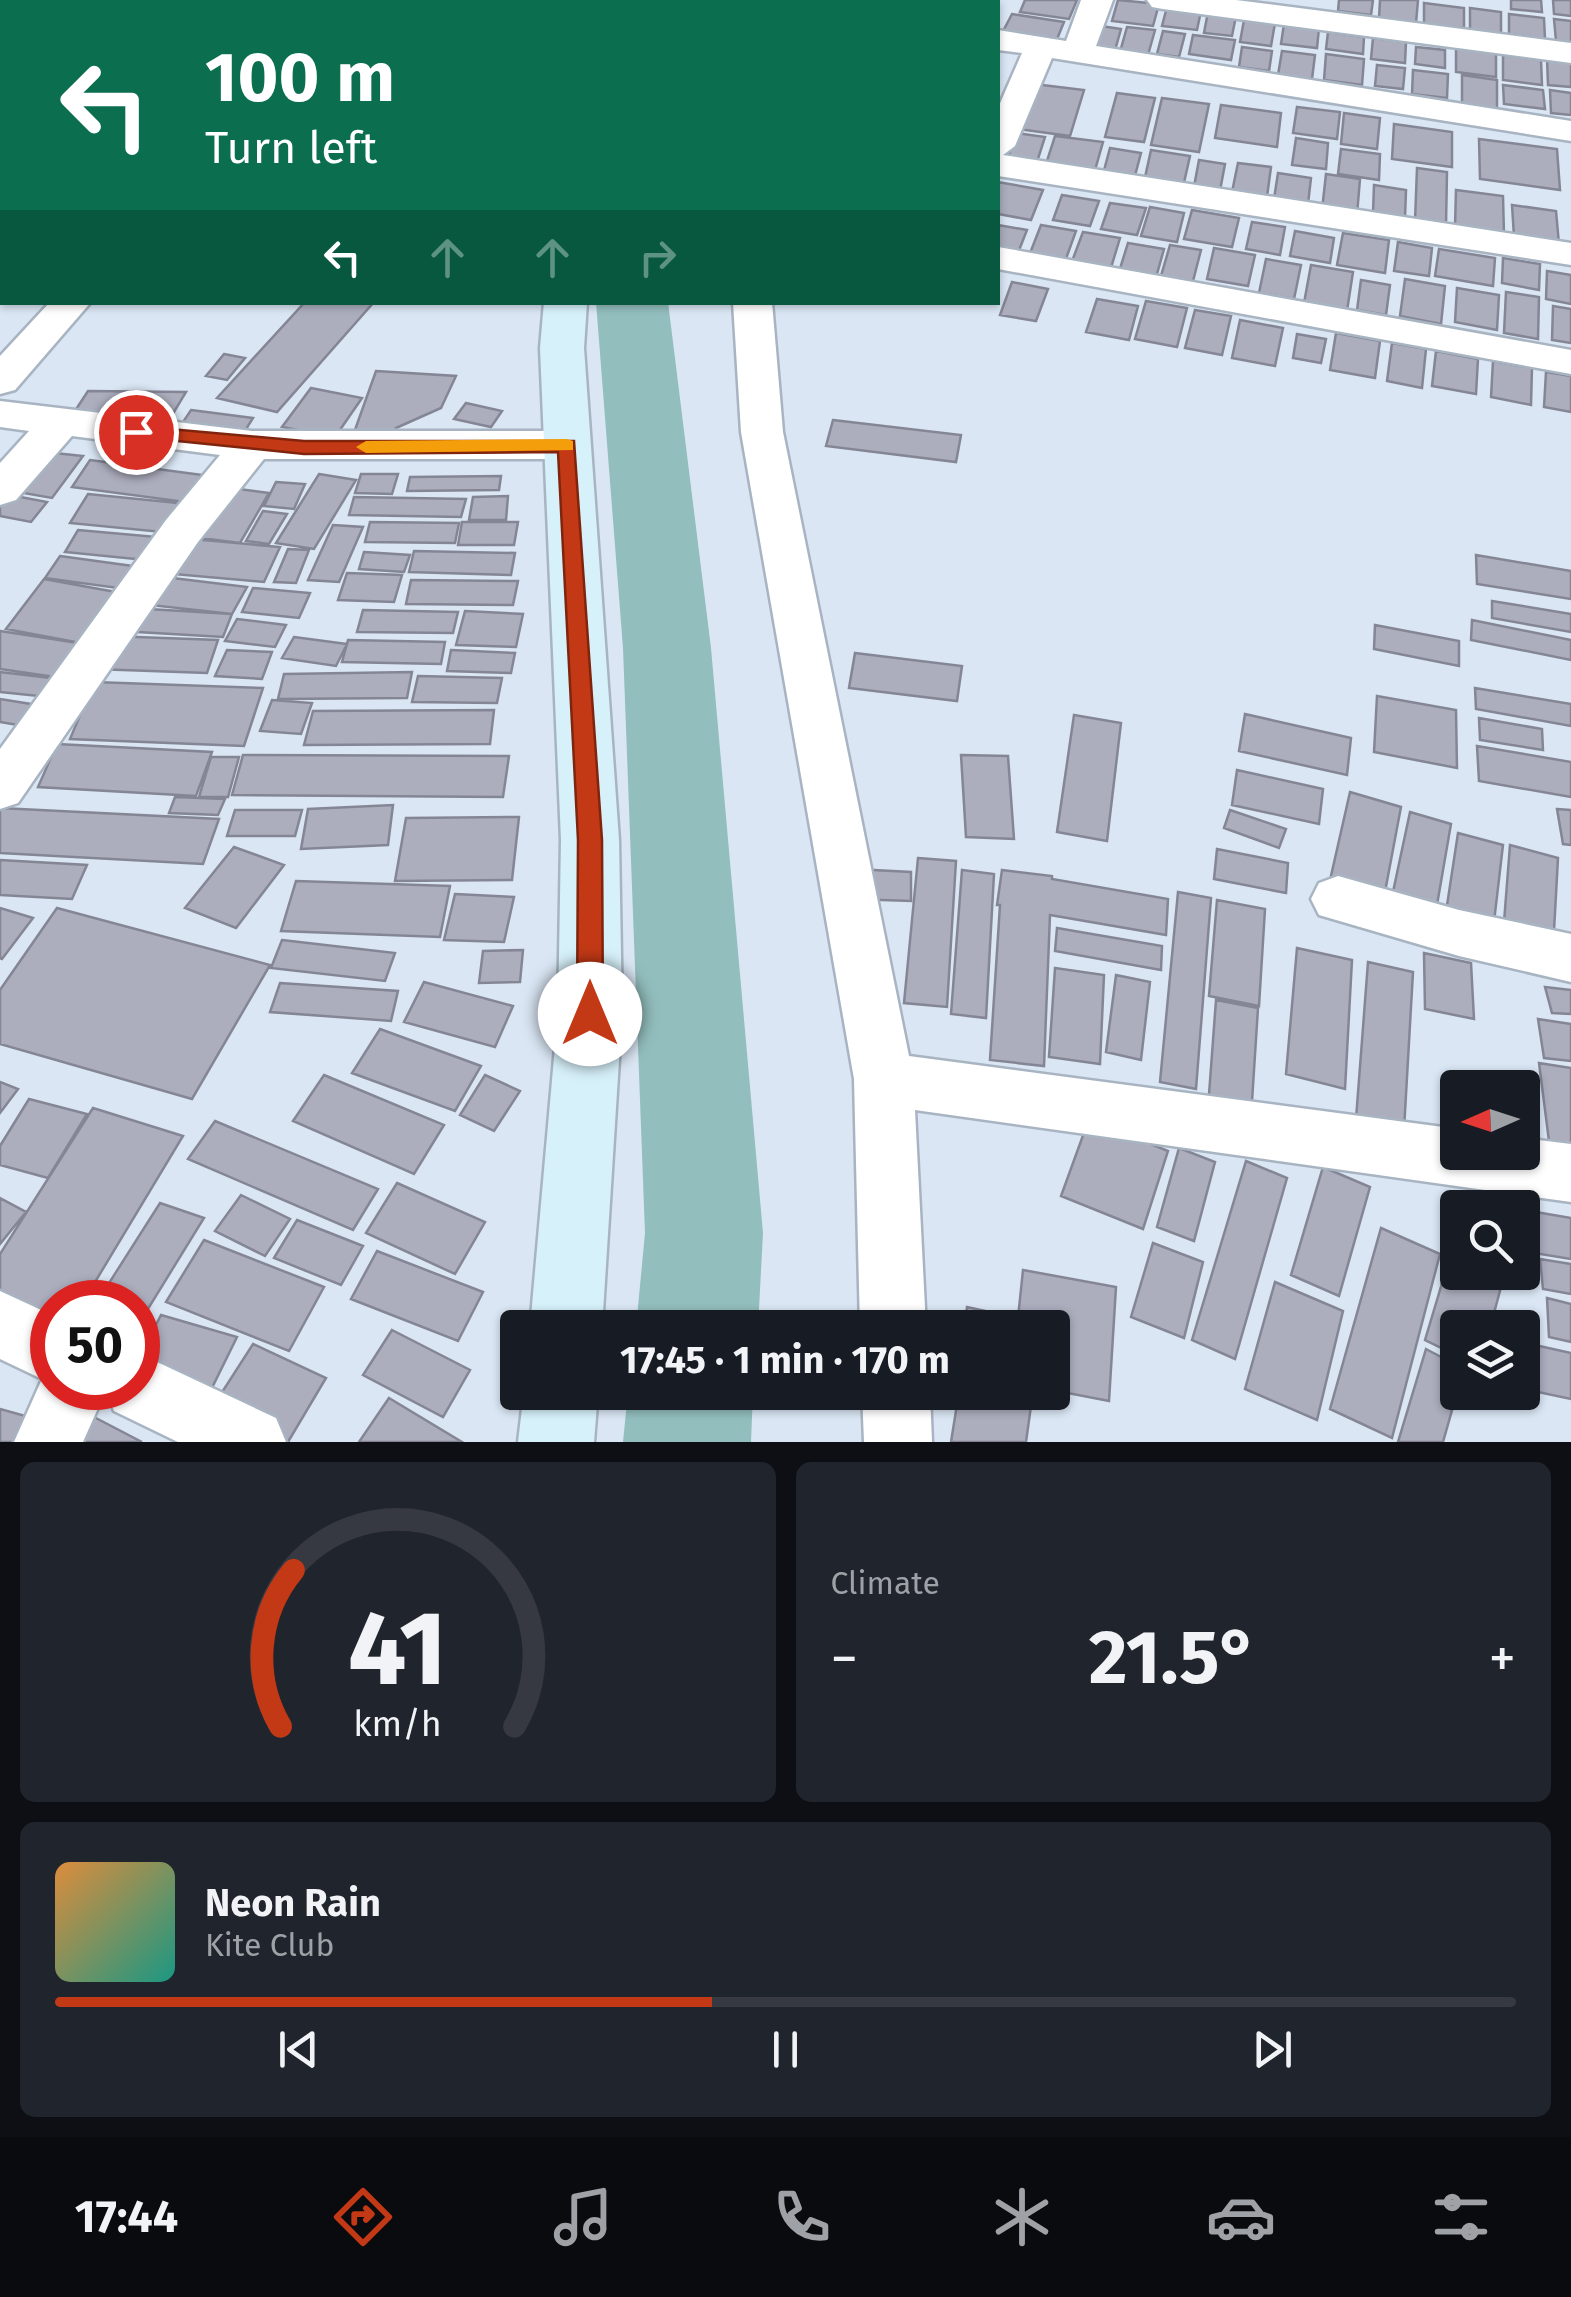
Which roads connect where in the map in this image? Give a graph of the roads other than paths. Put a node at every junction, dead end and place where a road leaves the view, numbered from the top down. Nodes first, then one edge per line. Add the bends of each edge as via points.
1 (1097, 0) edge
2 (1163, 0) edge
3 (1000, 40) edge
4 (1041, 46) junction
5 (1078, 52) junction
6 (1571, 53) edge
7 (1571, 131) edge
8 (1000, 141) edge
9 (1000, 165) edge
10 (1571, 254) edge
11 (1000, 258) edge
12 (69, 305) edge
13 (566, 305) edge
14 (752, 305) edge
15 (1571, 362) edge
16 (0, 381) edge
17 (0, 414) edge
18 (62, 421) junction
19 (252, 445) junction
20 (568, 445) junction
21 (0, 490) edge
22 (0, 789) edge
23 (1338, 899) dead end
24 (1571, 958) edge
25 (884, 1079) junction
26 (1571, 1172) edge
27 (567, 1310) edge
28 (893, 1310) edge
29 (0, 1324) edge
30 (30, 1339) edge
31 (160, 1398) edge
32 (63, 1410) edge
33 (559, 1410) edge
34 (897, 1410) edge
35 (48, 1442) edge
36 (252, 1442) edge
37 (556, 1442) edge
38 (898, 1442) edge

1 - 5 street
2 - 6 street
3 - 4 street
4 - 5 street
4 - 8 street
5 - 7 street
9 - 10 street
11 - 15 street
12 - 16 street
13 - 20 main road
14 - 25 street via 762,432
17 - 18 street
18 - 19 street
18 - 21 street
19 - 20 street
19 - 22 street via 182,531
20 - 27 main road via 590,840 590,1014
23 - 24 street
25 - 26 street
25 - 28 street
29 - 30 street
31 - 36 street
32 - 35 street
33 - 37 main road
34 - 38 street

